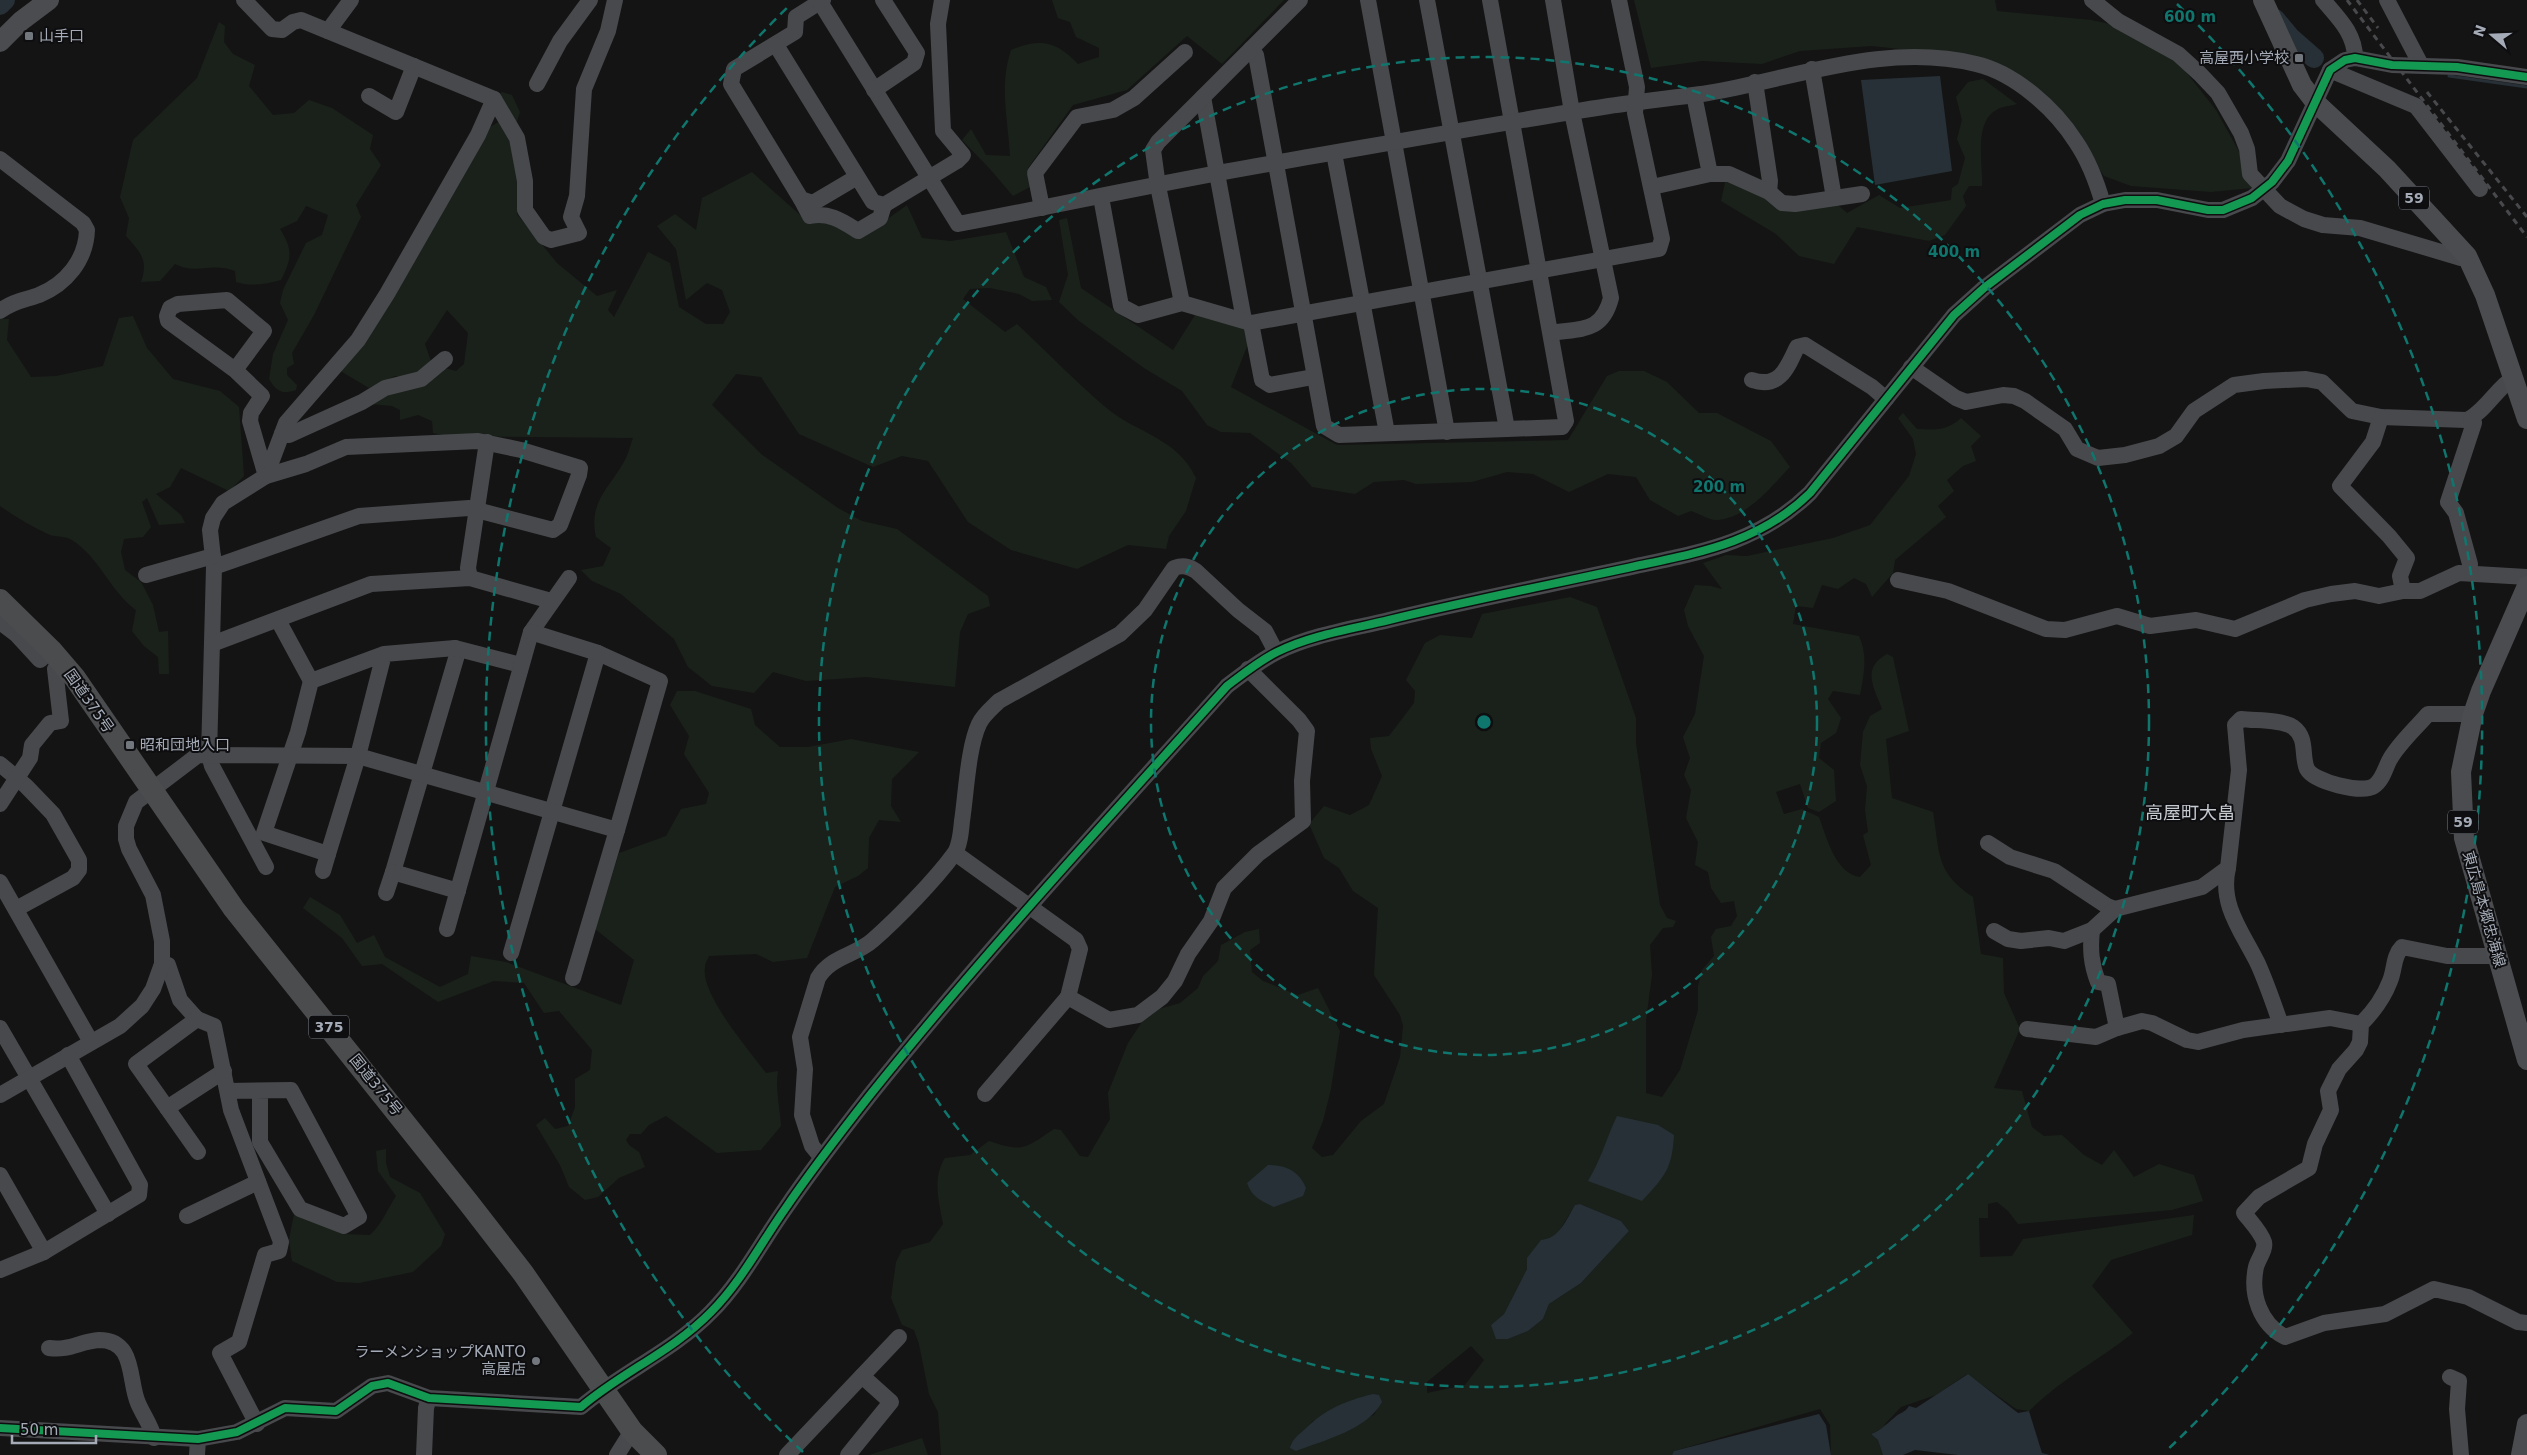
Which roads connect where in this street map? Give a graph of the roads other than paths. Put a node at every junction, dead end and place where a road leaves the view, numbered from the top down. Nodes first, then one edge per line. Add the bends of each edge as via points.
1 (49, 0) edge
2 (244, 0) edge
3 (351, 0) edge
4 (590, 0) edge
5 (616, 0) edge
6 (883, 0) edge
7 (942, 0) edge
8 (1300, 0) edge
9 (1368, 0) edge
10 (1428, 0) edge
11 (1490, 0) edge
12 (1553, 0) edge
13 (1619, 0) edge
14 (2092, 0) edge
15 (2263, 0) edge
16 (2323, 0) edge
17 (2387, 0) edge
18 (822, 1) edge
19 (328, 31) junction
20 (0, 42) edge
21 (776, 45) junction
22 (1252, 48) junction
23 (1185, 52) dead end
24 (2355, 58) junction
25 (2420, 65) junction
26 (414, 66) junction
27 (1812, 69) junction
28 (2330, 70) junction
29 (2527, 77) edge
30 (1755, 82) junction
31 (537, 84) dead end
32 (874, 90) junction
33 (1694, 94) junction
34 (369, 96) dead end
35 (1203, 97) junction
36 (494, 99) junction
37 (1636, 102) junction
38 (2315, 102) junction
39 (1572, 112) junction
40 (1511, 122) junction
41 (1453, 132) junction
42 (1393, 142) junction
43 (1334, 153) junction
44 (0, 159) edge
45 (1276, 162) junction
46 (1218, 174) junction
47 (1710, 174) junction
48 (857, 177) junction
49 (930, 178) junction
50 (1158, 186) junction
51 (1652, 187) junction
52 (2480, 189) dead end
53 (2263, 190) junction
54 (1769, 192) junction
55 (1862, 194) dead end
56 (1101, 197) junction
57 (1834, 198) junction
58 (801, 199) junction
59 (2103, 204) junction
60 (884, 205) junction
61 (1042, 208) junction
62 (2467, 256) junction
63 (1603, 261) junction
64 (1540, 271) junction
65 (1480, 283) junction
66 (1421, 293) junction
67 (1182, 303) junction
68 (1362, 303) junction
69 (0, 310) edge
70 (1302, 313) junction
71 (1247, 321) junction
72 (1551, 334) junction
73 (445, 359) dead end
74 (1911, 367) junction
75 (235, 370) junction
76 (1313, 377) junction
77 (2513, 378) junction
78 (1752, 380) dead end
79 (1886, 400) junction
80 (2381, 417) junction
81 (2471, 419) junction
82 (2527, 419) edge
83 (1507, 429) junction
84 (1447, 432) junction
85 (1387, 433) junction
86 (282, 434) junction
87 (487, 442) junction
88 (266, 476) junction
89 (477, 508) junction
90 (214, 562) junction
91 (2469, 572) junction
92 (146, 575) dead end
93 (2527, 577) edge
94 (470, 578) junction
95 (569, 578) dead end
96 (1898, 580) dead end
97 (2527, 586) edge
98 (2402, 591) junction
99 (0, 600) edge
100 (551, 601) junction
101 (278, 620) junction
102 (0, 622) edge
103 (531, 632) junction
104 (212, 644) junction
105 (455, 648) junction
106 (1276, 652) junction
107 (598, 653) junction
108 (384, 654) junction
109 (56, 655) junction
110 (521, 665) junction
111 (1248, 669) junction
112 (311, 681) junction
113 (2473, 714) junction
114 (289, 754) junction
115 (209, 755) junction
116 (358, 756) junction
117 (0, 764) edge
118 (422, 776) junction
119 (18, 779) junction
120 (151, 790) junction
121 (485, 792) junction
122 (0, 804) edge
123 (551, 812) junction
124 (617, 830) junction
125 (1988, 843) dead end
126 (956, 853) junction
127 (328, 854) junction
128 (266, 867) dead end
129 (2228, 868) junction
130 (322, 871) dead end
131 (393, 872) junction
132 (0, 882) edge
133 (458, 892) junction
134 (386, 893) dead end
135 (1029, 906) junction
136 (16, 909) junction
137 (2115, 909) junction
138 (447, 930) dead end
139 (2092, 930) junction
140 (1994, 931) dead end
141 (510, 953) dead end
142 (2497, 956) junction
143 (162, 964) junction
144 (574, 978) dead end
145 (1068, 997) junction
146 (198, 1018) junction
147 (2361, 1024) junction
148 (2281, 1025) junction
149 (0, 1028) edge
150 (2117, 1028) junction
151 (2027, 1029) dead end
152 (91, 1042) junction
153 (68, 1055) junction
154 (2527, 1060) edge
155 (224, 1071) junction
156 (29, 1079) junction
157 (228, 1091) junction
158 (260, 1091) junction
159 (0, 1094) edge
160 (985, 1094) dead end
161 (167, 1108) junction
162 (198, 1152) dead end
163 (821, 1157) junction
164 (0, 1175) edge
165 (258, 1182) junction
166 (108, 1214) junction
167 (187, 1216) dead end
168 (44, 1252) junction
169 (0, 1270) edge
170 (2527, 1323) edge
171 (900, 1337) dead end
172 (49, 1348) dead end
173 (862, 1376) junction
174 (2450, 1377) dead end
175 (602, 1390) junction
176 (429, 1398) junction
177 (258, 1424) junction
178 (2527, 1424) edge
179 (0, 1428) edge
180 (632, 1431) junction
181 (154, 1438) junction
182 (197, 1447) edge
183 (424, 1455) edge
184 (616, 1455) edge
185 (656, 1455) edge
186 (787, 1455) edge
187 (848, 1455) edge
188 (2461, 1455) edge
189 (2520, 1455) edge

1 - 20 main road
2 - 19 street via 272,29 282,30 301,20
3 - 19 street
4 - 31 street via 560,41
5 - 36 street via 608,31 584,89 577,196 571,217 579,233 551,240 544,237 525,210 525,181 517,138
6 - 32 street via 917,53 914,63
7 - 49 street via 938,24 943,131 962,155
8 - 22 street
9 - 42 street
10 - 41 street
11 - 40 street
12 - 39 street
13 - 37 street via 1637,87
14 - 53 street via 2118,21 2178,54 2212,87 2241,133 2250,174
15 - 38 main road, 59 via 2302,85
16 - 24 street via 2351,35
17 - 25 street
18 - 21 street via 796,17 795,32
18 - 32 street
19 - 26 street
21 - 48 street
21 - 58 street via 734,69 731,84
22 - 35 street
22 - 45 street
23 - 61 street via 1134,98 1113,110 1077,116 1035,173
24 - 25 street via 2392,65
24 - 28 street via 2345,60
25 - 29 street via 2457,66
26 - 34 street via 396,112
26 - 36 street
27 - 30 street
27 - 57 street
27 - 59 street via 1908,56 1979,64 1997,72 2033,95 2066,129 2089,165
28 - 38 street
28 - 52 street via 2416,106
30 - 33 street
30 - 54 street
32 - 49 street
33 - 37 street
33 - 47 street
35 - 46 street
35 - 50 street via 1153,150
36 - 86 street via 478,134 358,340 286,423
37 - 39 street
37 - 51 street via 1635,113
38 - 53 street via 2288,161
38 - 62 main road, 59 via 2388,168
39 - 40 street
39 - 63 street
40 - 41 street
40 - 64 street
41 - 42 street
41 - 65 street
42 - 43 street
42 - 66 street
43 - 45 street
43 - 68 street
44 - 69 street via 83,223 87,230 80,258 69,277 39,295 10,303
45 - 46 street
45 - 70 street
46 - 50 street
46 - 71 street
47 - 51 street
47 - 54 street via 1729,174
48 - 58 street via 812,203
48 - 60 street via 873,202
49 - 60 street
49 - 61 street via 958,224
50 - 56 street
50 - 67 street
51 - 63 street via 1662,239 1659,249
53 - 59 street via 2223,210 2157,200
53 - 62 street via 2280,206 2304,219 2323,225 2360,228 2461,258
54 - 57 street via 1782,203
55 - 57 street
56 - 61 street
56 - 67 street via 1121,306 1138,315
58 - 60 street via 810,216 821,214 836,218 858,231 880,218
59 - 74 street via 2080,216 1984,288 1954,315
62 - 77 main road, 59 via 2485,295
63 - 64 street
63 - 72 street via 1611,298 1602,320 1590,327
64 - 65 street
64 - 72 street
65 - 66 street
65 - 83 street
66 - 68 street
66 - 84 street
67 - 71 street
68 - 70 street
68 - 85 street
70 - 71 street
70 - 76 street
71 - 76 street via 1262,380 1270,385
72 - 83 street via 1566,421 1562,427
73 - 86 street via 421,379 385,388 354,406 289,435
74 - 79 street
74 - 80 street via 1966,402 2003,395 2025,401 2066,429 2077,449 2098,458 2159,446 2176,436 2194,411 2234,385 2306,379 2322,382 2352,411
75 - 75 street via 168,321 170,308 178,304 227,300 264,331
75 - 88 street via 262,396 251,413 250,421
76 - 85 street via 1324,426 1339,435
77 - 81 street via 2501,386
77 - 82 main road, 59
78 - 79 street via 1762,383 1774,381 1783,373 1797,347 1805,345 1872,387
79 - 106 street via 1810,493 1791,511 1746,537 1702,552 1435,608 1300,642
80 - 81 street
80 - 98 street via 2373,442 2340,486 2407,558 2400,576
81 - 91 street via 2474,423 2448,502 2456,513 2470,564
83 - 84 street
84 - 85 street
86 - 88 street
87 - 88 street via 346,447
87 - 89 street
87 - 89 street via 580,468 579,475 560,525 553,530
88 - 90 street via 223,504 213,518 210,530
89 - 90 street via 359,516
89 - 94 street via 468,568
90 - 92 street
90 - 104 street
91 - 93 street via 2482,576
91 - 98 street via 2451,576 2420,591
94 - 100 street
94 - 101 street via 371,584
95 - 100 street
96 - 98 street via 1948,591 2046,629 2065,630 2117,616 2150,626 2196,620 2235,629 2304,600 2355,591 2379,596
97 - 113 main road, 東広島本郷忠海線 / 59
99 - 109 highway, 国道375号 / 375
100 - 103 street
101 - 104 street
101 - 112 street
102 - 109 street via 40,660
103 - 107 street
103 - 110 street
104 - 115 street
105 - 108 street
105 - 110 street
105 - 118 street via 457,655
106 - 111 street
106 - 126 street via 1265,631 1196,571 1189,566 1174,568 1146,610 1120,634 999,701 986,714 979,724 973,746
107 - 123 street
107 - 124 street via 660,681
108 - 112 street
108 - 116 street
109 - 119 street via 61,721 50,723 32,745 30,758
109 - 120 highway, 国道375号 / 375
110 - 121 street
111 - 135 street via 1227,686
111 - 145 street via 1307,731 1302,781 1303,821 1258,854 1224,888 1212,921 1162,998 1138,1015 1109,1020
112 - 114 street
113 - 129 street via 2428,714 2393,753 2380,781 2374,787 2362,790 2344,787 2312,774 2308,770 2301,736 2294,728 2284,723 2241,720 2235,725 2239,770
113 - 142 main road, 東広島本郷忠海線 / 59 via 2461,772 2464,838
114 - 115 street
114 - 116 street
114 - 127 street via 264,833
115 - 120 street via 198,755
115 - 128 street
116 - 118 street
116 - 127 street
117 - 119 street
118 - 121 street
118 - 131 street
119 - 122 street
119 - 136 street via 52,814 79,860 79,870 73,878
120 - 143 street via 136,802 126,826 126,839 153,894 162,941
120 - 175 highway, 国道375号 / 375 via 234,909 523,1274
121 - 123 street
121 - 133 street
123 - 124 street
123 - 141 street
124 - 144 street
125 - 137 street via 2010,857 2054,871
126 - 135 street
126 - 163 street via 874,940 835,960 818,978 800,1037 805,1069 802,1115 812,1146
127 - 130 street
129 - 137 street via 2202,887
129 - 148 street via 2224,882 2229,912 2259,966
131 - 133 street
131 - 134 street
132 - 136 street
133 - 138 street
135 - 145 street via 1080,946
135 - 163 street
136 - 152 street
137 - 139 street
139 - 140 street via 2064,941 2048,938 2021,941 2008,939
139 - 150 street via 2090,952 2093,968 2098,982 2108,984
142 - 147 street via 2447,956 2402,947 2397,952 2391,980 2372,1013
142 - 154 main road, 東広島本郷忠海線 / 59
143 - 146 street via 168,965 180,1000
143 - 152 street via 154,989 135,1014
145 - 160 street
146 - 155 street via 214,1026
146 - 161 street via 136,1064
147 - 148 street via 2330,1018
147 - 170 street via 2360,1042 2339,1068 2328,1091 2332,1110 2315,1144 2309,1168 2259,1196 2244,1213 2265,1245 2254,1280 2260,1312 2276,1332 2285,1337 2324,1323 2390,1312 2434,1290 2468,1297 2518,1322
148 - 150 street via 2243,1030 2198,1042 2147,1022
149 - 156 street
150 - 151 street via 2096,1037
152 - 153 street
153 - 156 street
153 - 166 street via 140,1185 139,1196
155 - 157 street
155 - 161 street
156 - 159 street
156 - 166 street
157 - 158 street
157 - 165 street via 231,1110
158 - 158 street via 260,1142 300,1210 344,1226 359,1217 291,1090
161 - 162 street
163 - 175 street via 737,1282 711,1312 666,1350
164 - 168 street
165 - 167 street
165 - 177 street via 281,1242 279,1251 265,1255 240,1342 220,1354
166 - 168 street
168 - 169 street
171 - 173 street
172 - 181 street via 62,1350 99,1340 120,1348 127,1356 137,1402
173 - 186 street
173 - 187 street via 891,1402
174 - 188 street via 2459,1381 2457,1409
175 - 176 street via 581,1407
175 - 180 highway, 国道375号 / 375
176 - 177 street via 388,1383 372,1386 336,1411 285,1408
176 - 183 street
177 - 182 street
178 - 189 main road
179 - 181 street
180 - 184 street
180 - 185 highway, 国道375号 / 375
181 - 182 street

